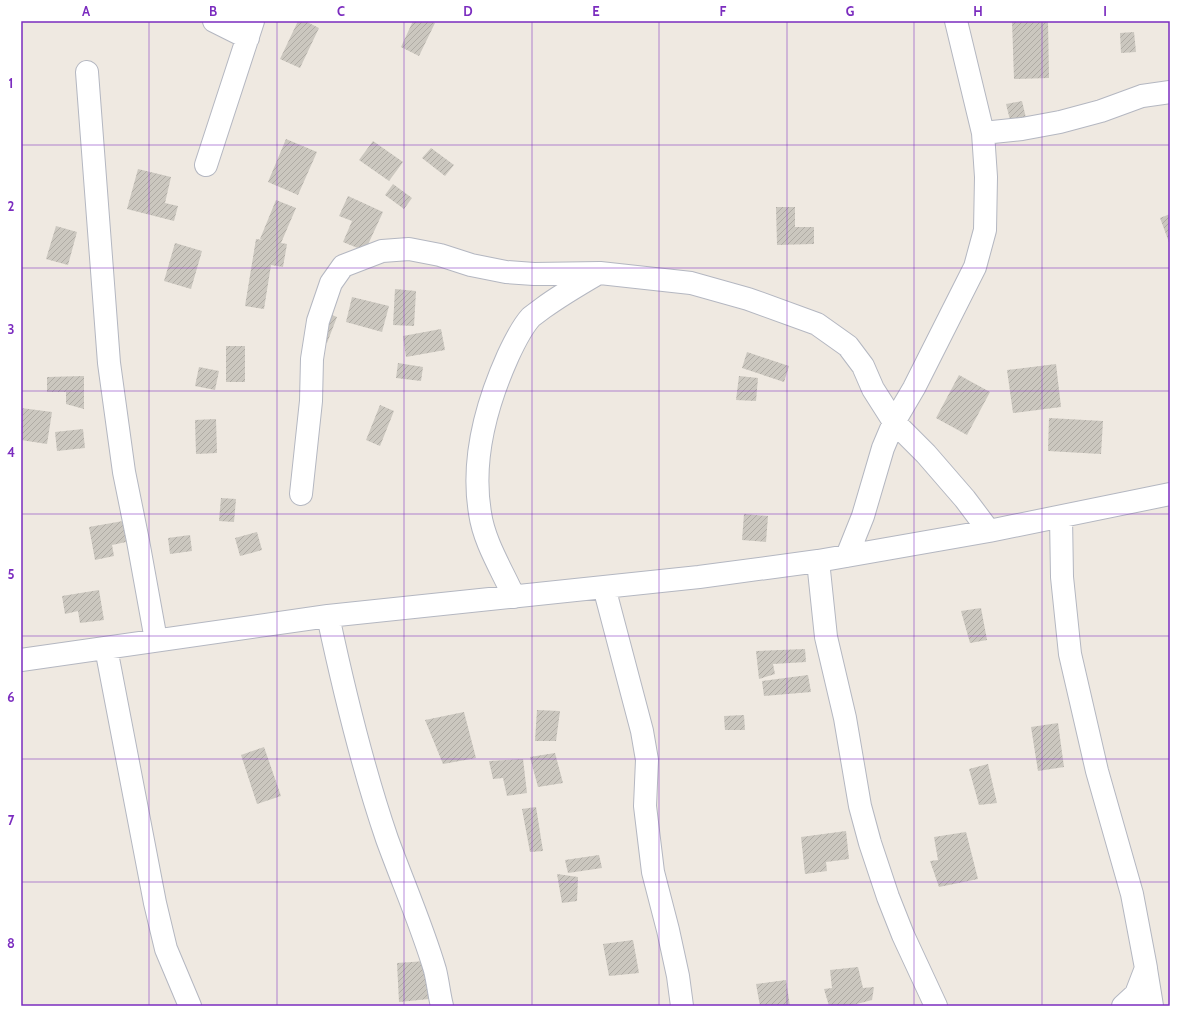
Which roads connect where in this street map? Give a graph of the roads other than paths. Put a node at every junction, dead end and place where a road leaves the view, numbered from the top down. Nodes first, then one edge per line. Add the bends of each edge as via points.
1 (214, 21) edge
2 (956, 21) edge
3 (251, 30) edge
4 (87, 72) dead end
5 (1170, 92) edge
6 (983, 133) junction
7 (206, 165) dead end
8 (600, 273) junction
9 (894, 422) junction
10 (301, 494) dead end
11 (1170, 494) edge
12 (1061, 517) junction
13 (989, 531) junction
14 (847, 556) junction
15 (818, 561) junction
16 (604, 587) junction
17 (514, 597) junction
18 (328, 616) junction
19 (156, 640) junction
20 (106, 648) junction
21 (21, 660) edge
22 (1146, 968) junction
23 (190, 1006) edge
24 (442, 1006) edge
25 (682, 1006) edge
26 (936, 1006) edge
27 (1124, 1006) edge
28 (1152, 1006) edge

1 - 3 street
2 - 6 street
3 - 7 street
4 - 19 street via 109,363 124,472
5 - 6 street via 1142,96 1102,111 1060,122
6 - 9 street via 986,177 985,230 975,267
8 - 9 street via 691,283 748,299 817,324 848,346 863,366
8 - 10 street via 506,272 409,249 382,251 343,266 331,283 318,321 312,359 311,401
8 - 17 street via 563,293 531,317 501,371 488,409 480,444 478,469 480,513 488,541
9 - 13 street via 926,454
9 - 14 street
11 - 12 street
12 - 13 street
12 - 22 street via 1062,577 1070,654 1097,771 1132,894
13 - 14 street
14 - 15 street
15 - 16 street
15 - 26 street via 826,637 845,718 860,806 888,898
16 - 17 street
16 - 25 street via 642,731 647,760 645,806 653,872 678,976
17 - 18 street
18 - 19 street
18 - 24 street via 364,766 435,971
19 - 20 street
20 - 21 street
20 - 23 street via 154,903 166,949
22 - 27 street via 1136,994
22 - 28 street

